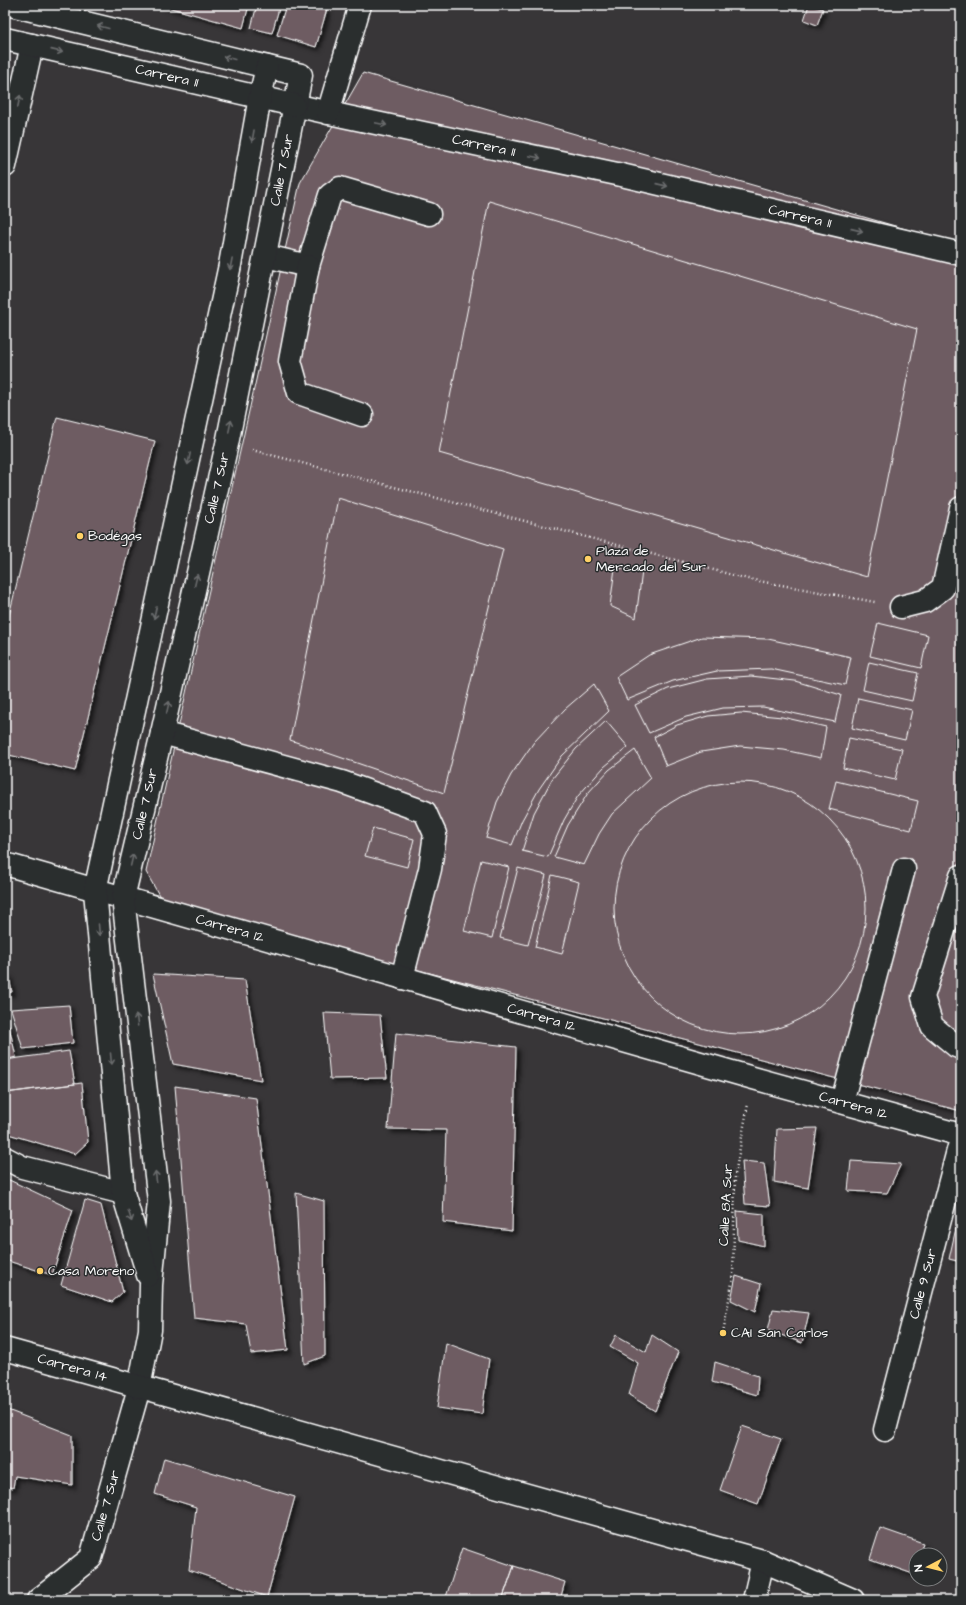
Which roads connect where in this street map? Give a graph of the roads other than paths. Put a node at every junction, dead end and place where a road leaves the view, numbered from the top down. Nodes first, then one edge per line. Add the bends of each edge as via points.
1 (11, 5) edge
2 (360, 5) edge
3 (42, 9) edge
4 (5, 39) edge
5 (32, 45) junction
6 (267, 67) junction
7 (260, 97) junction
8 (294, 105) junction
9 (335, 115) junction
10 (5, 166) edge
11 (429, 214) dead end
12 (961, 254) edge
13 (266, 256) junction
14 (308, 266) junction
15 (362, 415) dead end
16 (961, 508) edge
17 (902, 607) road end
18 (162, 733) junction
19 (5, 864) edge
20 (904, 869) dead end
21 (961, 876) edge
22 (95, 891) junction
23 (123, 898) junction
24 (402, 978) junction
25 (961, 1048) edge
26 (842, 1102) junction
27 (961, 1135) edge
28 (961, 1139) edge
29 (5, 1158) edge
30 (123, 1193) junction
31 (151, 1285) junction
32 (5, 1349) edge
33 (139, 1388) junction
34 (885, 1430) dead end
35 (763, 1561) junction
36 (38, 1600) edge
37 (754, 1600) edge
38 (853, 1600) edge

1 - 3 main road
2 - 9 main road
3 - 5 main road
6 -> 3 main road
4 - 5 main road, Carrera 11
5 -> 7 main road, Carrera 11
10 -> 5 main road
6 - 7 main road
6 - 8 main road, Calle 7 Sur via 301,75
7 - 8 main road, Carrera 11
7 -> 22 main road via 230,265
8 - 9 main road, Carrera 11
8 - 13 main road, Calle 7 Sur
9 -> 12 main road, Carrera 11 via 617,174
11 - 14 main road via 340,188 330,195
13 - 14 main road
18 -> 13 main road, Calle 7 Sur
14 - 15 main road via 290,361 299,393
16 - 17 main road via 943,588 925,600
23 -> 18 main road, Calle 7 Sur
18 - 24 main road via 342,782 425,812 435,834 431,862
19 - 22 main road, Carrera 12
20 - 26 main road
21 - 25 main road via 924,997 932,1026
22 - 23 main road, Carrera 12
22 -> 30 main road
23 - 24 main road, Carrera 12
31 -> 23 main road via 159,1201
24 - 26 main road, Carrera 12
26 - 27 main road, Carrera 12
28 - 34 main road, Calle 9 Sur
29 - 30 main road via 22,1167
30 -> 31 main road
31 - 33 main road, Calle 7 Sur via 150,1330
32 - 33 main road, Carrera 14
33 - 35 main road, Carrera 14
33 - 36 main road, Calle 7 Sur via 91,1558
35 - 37 main road
35 - 38 main road, Carrera 14

